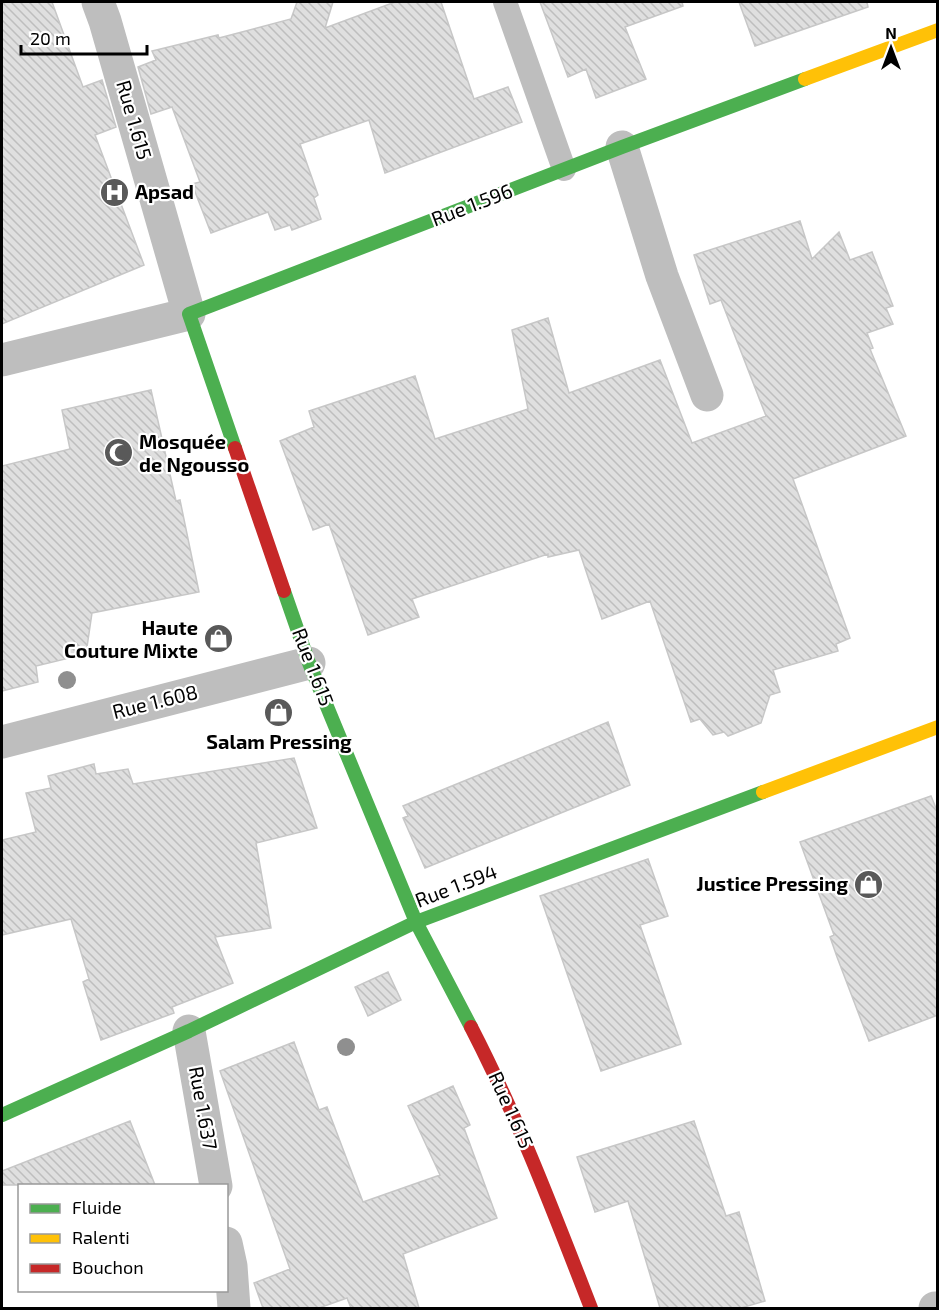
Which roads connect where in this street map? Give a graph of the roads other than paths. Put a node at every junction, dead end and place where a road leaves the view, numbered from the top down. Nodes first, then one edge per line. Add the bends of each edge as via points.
1 (98, 2) edge
2 (505, 2) edge
3 (938, 30) edge
4 (622, 147) junction
5 (564, 169) junction
6 (189, 314) junction
7 (2, 360) edge
8 (707, 395) dead end
9 (309, 663) junction
10 (938, 728) edge
11 (2, 742) edge
12 (416, 922) junction
13 (189, 1031) junction
14 (2, 1114) edge
15 (216, 1184) edge
16 (228, 1252) edge
17 (234, 1308) edge
18 (591, 1308) edge

1 - 6 street, Rue 1.615
2 - 5 lane
3 - 4 street, Rue 1.596
4 - 5 street, Rue 1.596
4 - 8 street via 662,276
5 - 6 street, Rue 1.596
6 - 7 street, Rue 1.596
6 - 9 street, Rue 1.615
9 - 11 street, Rue 1.608
9 - 12 street, Rue 1.615
10 - 12 street, Rue 1.594
12 - 13 street, Rue 1.594
12 - 18 street, Rue 1.615 via 497,1077
13 - 14 street, Rue 1.594
13 - 15 street, Rue 1.637
16 - 17 street

